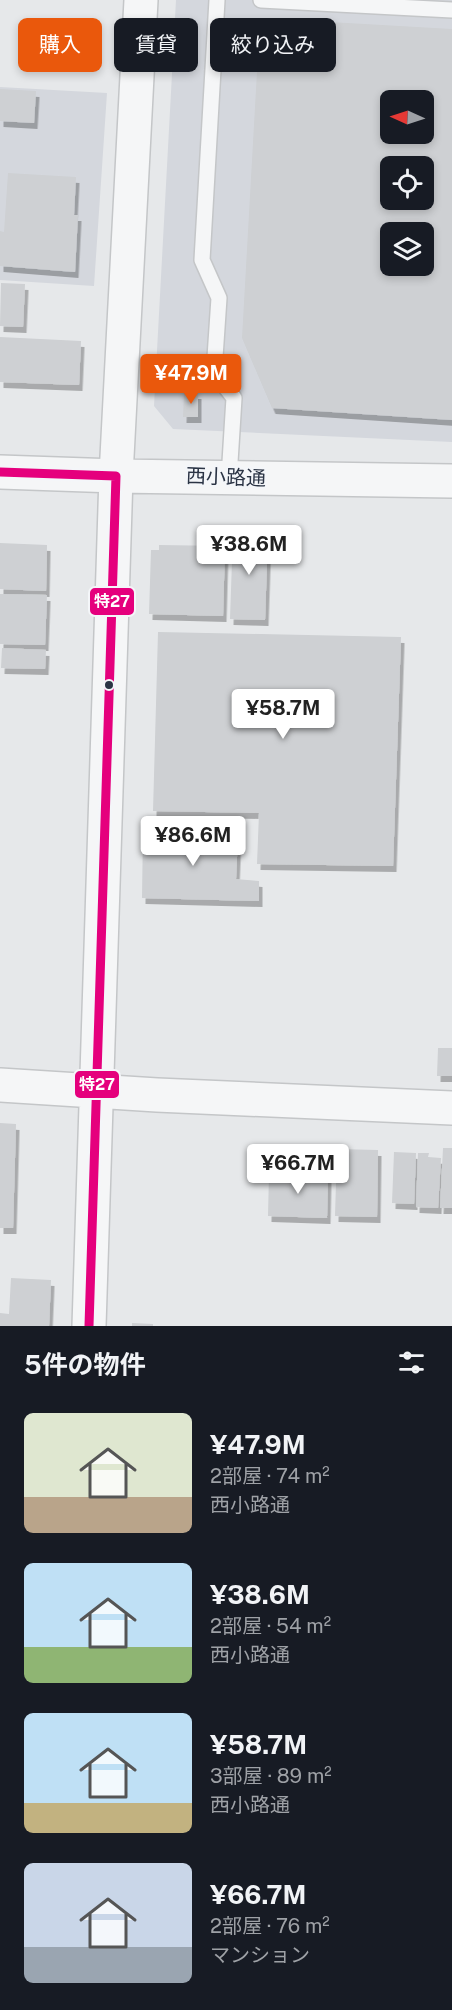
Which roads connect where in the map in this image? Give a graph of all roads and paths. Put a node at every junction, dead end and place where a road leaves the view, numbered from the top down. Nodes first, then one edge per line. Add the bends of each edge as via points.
1 (141, 0) edge
2 (218, 0) edge
3 (261, 0) edge
4 (452, 10) edge
5 (0, 472) edge
6 (116, 476) junction
7 (230, 478) junction
8 (452, 481) edge
9 (0, 1085) edge
10 (97, 1090) junction
11 (452, 1108) edge
12 (89, 1326) edge

1 - 6 street
2 - 7 lane via 202,260 219,298 214,372 234,398
3 - 4 lane
5 - 6 street, 西小路通
6 - 7 street, 西小路通
6 - 10 street
7 - 8 street, 西小路通
9 - 10 street
10 - 11 street
10 - 12 street

